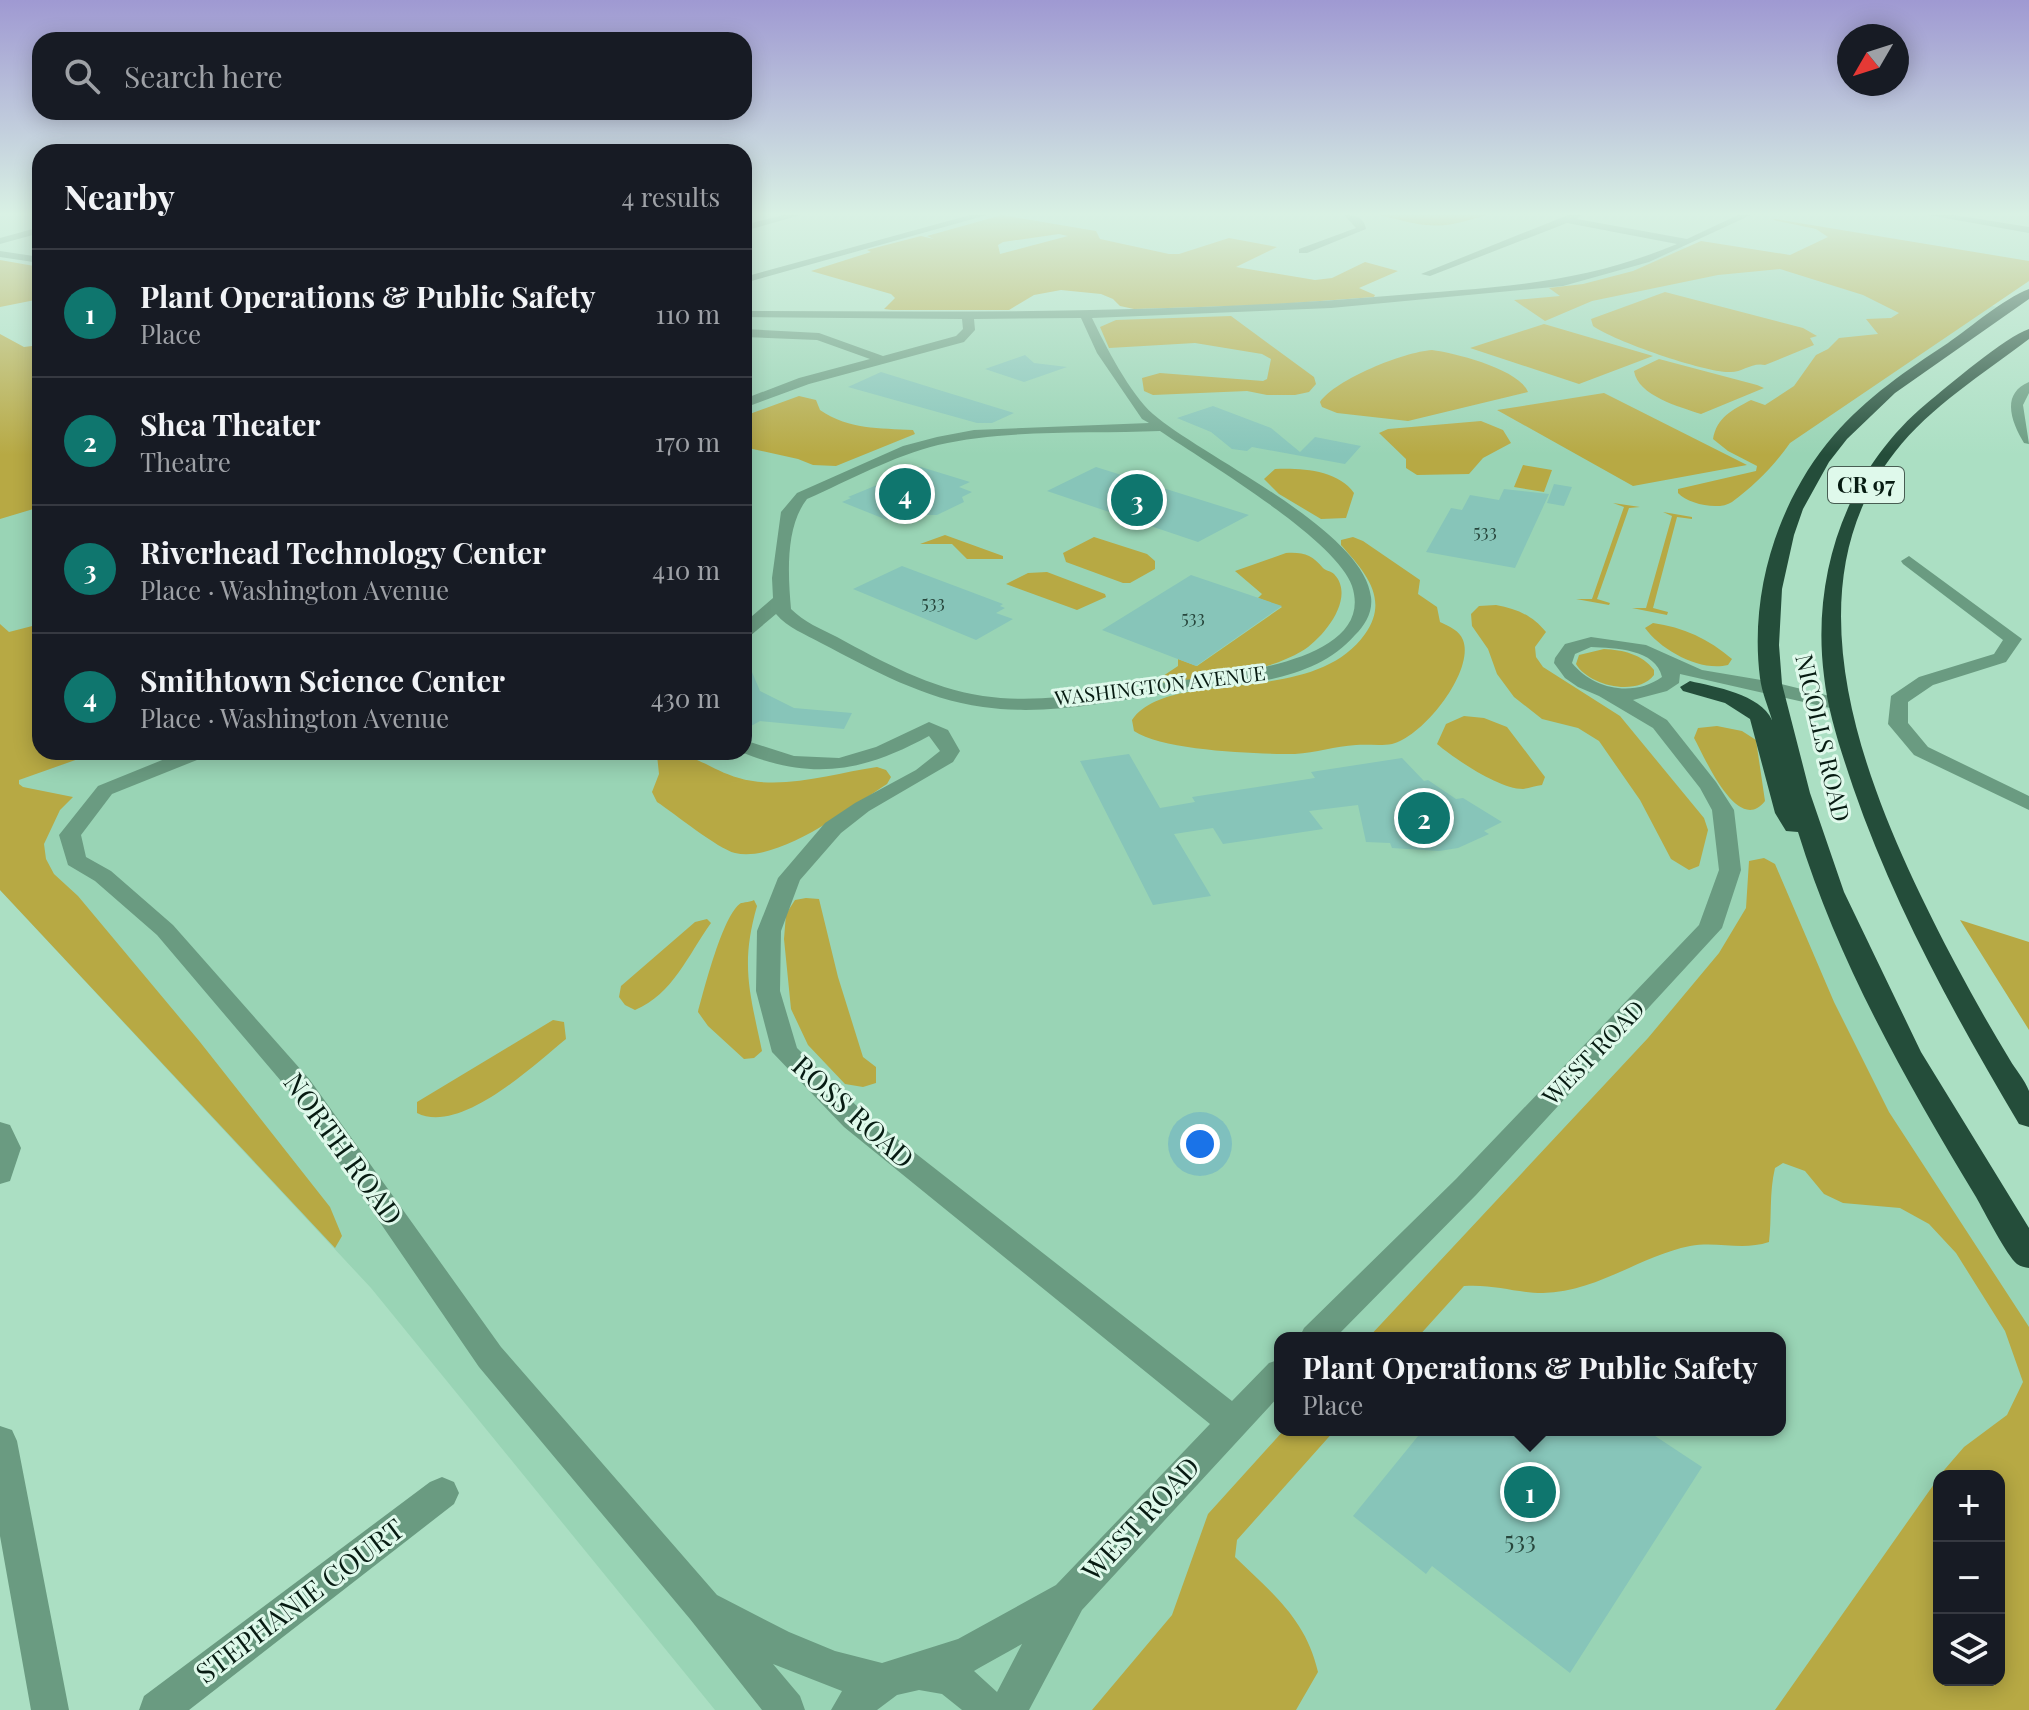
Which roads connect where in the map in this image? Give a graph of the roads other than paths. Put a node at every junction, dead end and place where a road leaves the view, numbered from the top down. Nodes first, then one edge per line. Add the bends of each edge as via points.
1 (1440, 295) edge
2 (2026, 295) edge
3 (1084, 313) junction
4 (752, 314) edge
5 (968, 316) junction
6 (752, 333) edge
7 (2029, 333) edge
8 (883, 360) junction
9 (2026, 388) edge
10 (752, 401) edge
11 (1161, 427) junction
12 (2029, 440) edge
13 (1909, 561) dead end
14 (780, 601) junction
15 (752, 625) edge
16 (1662, 660) junction
17 (1690, 687) junction
18 (1659, 690) junction
19 (1605, 691) junction
20 (1774, 693) junction
21 (1839, 704) junction
22 (1660, 724) junction
23 (752, 749) edge
24 (180, 760) edge
25 (2029, 804) edge
26 (1835, 897) junction
27 (2029, 1116) edge
28 (0, 1132) edge
29 (0, 1173) edge
30 (2029, 1255) edge
31 (1321, 1332) edge
32 (1274, 1379) edge
33 (1232, 1421) junction
34 (0, 1441) edge
35 (442, 1493) dead end
36 (5, 1495) edge
37 (1069, 1597) junction
38 (703, 1606) junction
39 (918, 1671) junction
40 (881, 1682) junction
41 (50, 1710) edge
42 (158, 1710) edge
43 (786, 1710) edge
44 (850, 1710) edge
45 (987, 1710) edge
46 (1009, 1710) edge

1 - 3 street via 1284,307
2 - 20 highway, NICOLLS ROAD / CR 97 via 1883,398 1823,458 1800,495 1780,545 1770,614
3 - 5 street
3 - 11 street, WASHINGTON AVENUE via 1109,363
4 - 5 street
5 - 8 street via 969,330 960,339
6 - 8 street via 819,337
7 - 21 highway, NICOLLS ROAD / CR 97 via 1911,426 1866,485 1837,566 1834,654
8 - 10 street
9 - 12 street via 2016,405
11 - 14 street via 974,434 937,441 802,496 789,512
11 - 14 street, WASHINGTON AVENUE via 1316,531 1338,555 1362,589 1355,625 1342,639 1296,666 1264,675 1010,704 917,686 809,631 786,615
13 - 25 street via 2013,639 2000,658 1926,681 1898,700 1898,724 1921,751
14 - 15 street
16 - 18 street via 1672,679
16 - 19 street, WEST ROAD via 1614,643 1568,649 1563,656 1567,671
16 - 20 street via 1697,675
17 - 18 street
17 - 20 street
17 - 26 highway via 1732,699 1760,716 1787,813
18 - 19 street
18 - 22 street via 1654,700
19 - 22 street, WEST ROAD
20 - 21 street
20 - 26 highway, NICOLLS ROAD / CR 97 via 1799,796
21 - 27 highway, NICOLLS ROAD / CR 97 via 1906,890 1963,1004
22 - 31 street, WEST ROAD via 1723,810 1730,870 1710,928
23 - 33 street, ROSS ROAD via 808,766 875,757 937,735 950,751 923,774 833,828 789,878 769,931 768,991 785,1052 854,1120
24 - 38 street, NORTH ROAD via 105,790 70,835 76,860 103,876 165,930 301,1087 490,1357
26 - 30 highway, NICOLLS ROAD / CR 97 via 1927,1085
28 - 29 street via 7,1148
32 - 33 street, WEST ROAD
33 - 37 street, WEST ROAD
34 - 36 street
35 - 42 street, STEPHANIE COURT
36 - 41 street
37 - 39 street, WEST ROAD via 966,1655
37 - 46 street, WEST ROAD
38 - 40 street, NORTH ROAD via 794,1656
38 - 43 street, NORTH ROAD
39 - 40 street, WEST ROAD
39 - 45 street via 944,1674 968,1687
40 - 44 street

